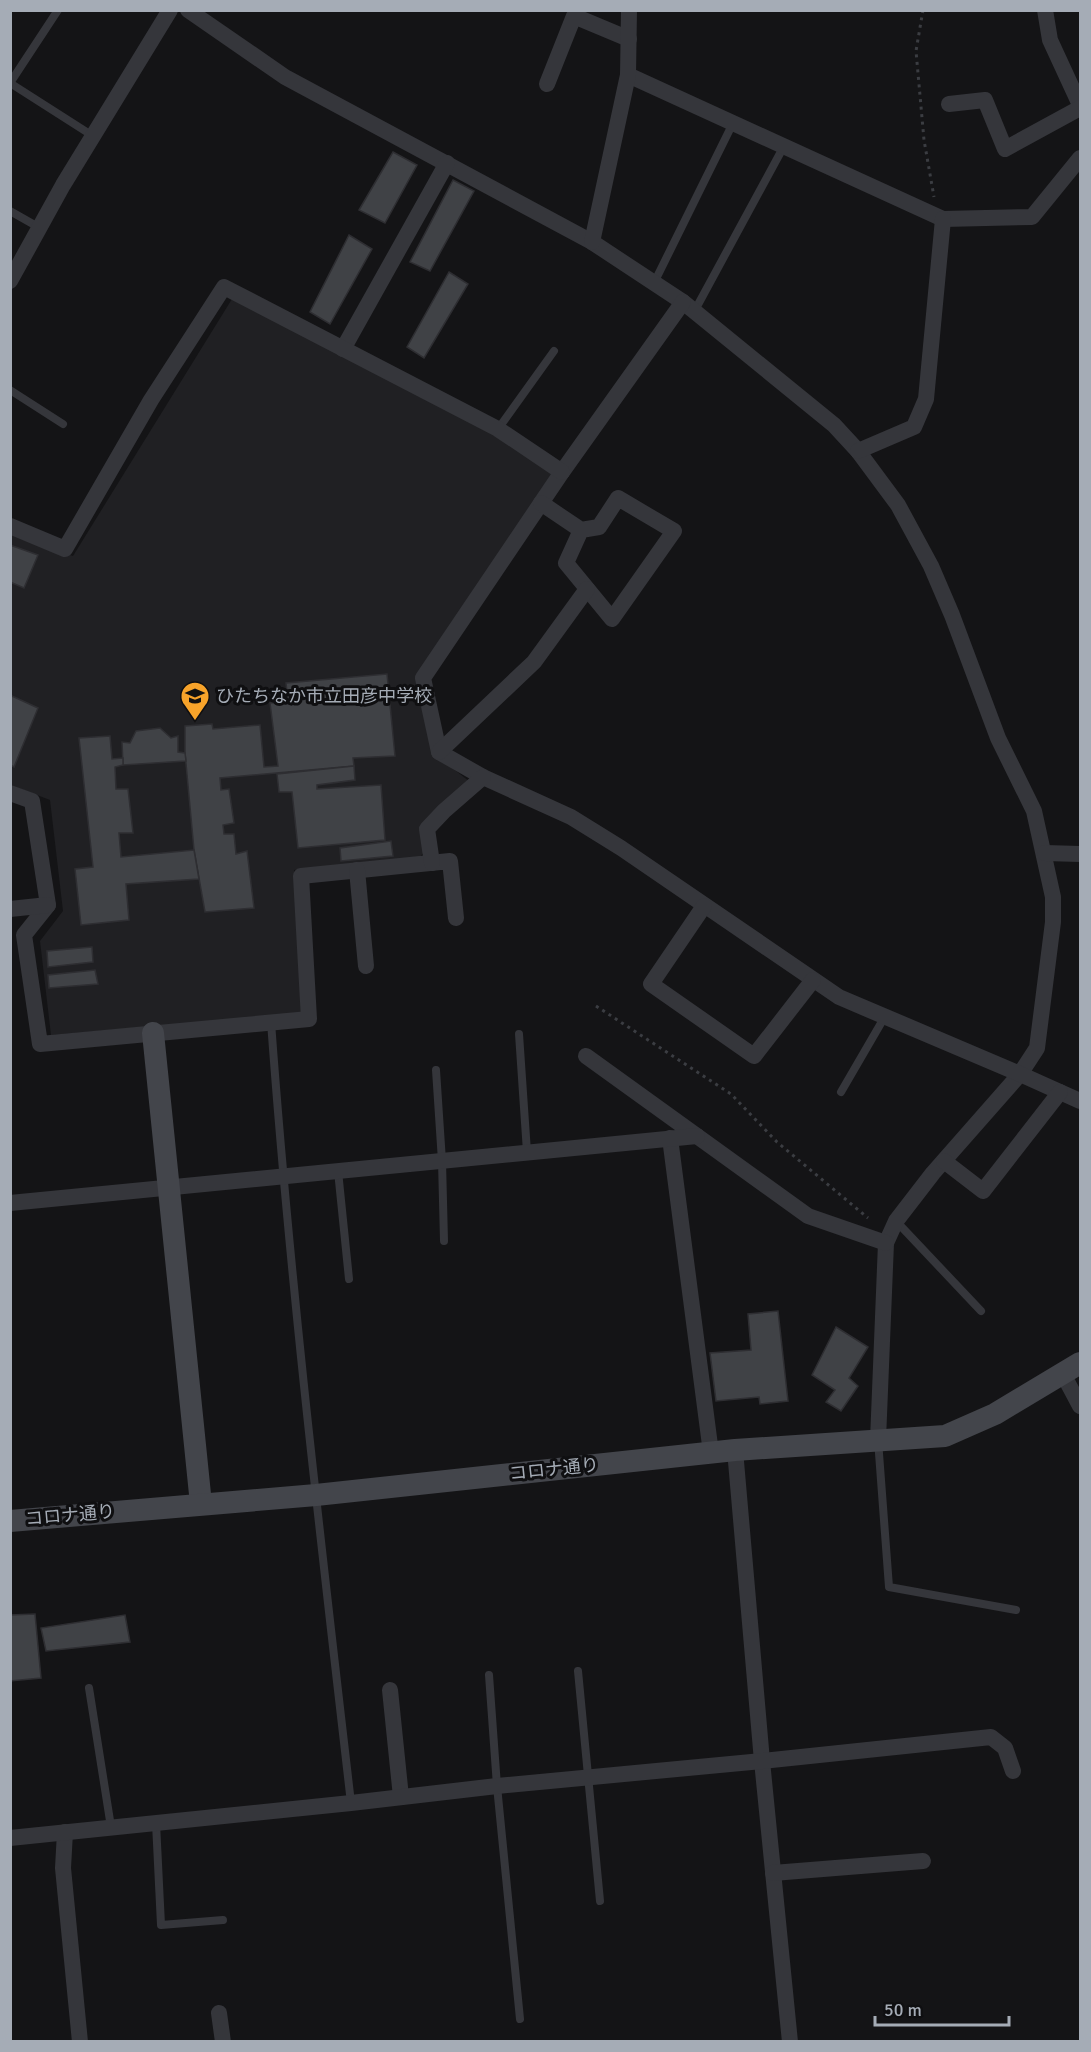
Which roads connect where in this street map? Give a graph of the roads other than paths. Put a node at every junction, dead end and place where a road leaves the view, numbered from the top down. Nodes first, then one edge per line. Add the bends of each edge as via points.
1 (58, 10) edge
2 (170, 10) edge
3 (188, 10) edge
4 (629, 10) edge
5 (1045, 10) edge
6 (629, 39) junction
7 (628, 75) junction
8 (10, 83) edge
9 (547, 84) dead end
10 (949, 104) dead end
11 (1080, 107) edge
12 (733, 123) junction
13 (93, 136) junction
14 (784, 146) junction
15 (1080, 158) edge
16 (447, 163) junction
17 (10, 211) edge
18 (940, 218) junction
19 (40, 228) junction
20 (592, 242) junction
21 (10, 281) edge
22 (654, 283) junction
23 (688, 307) junction
24 (343, 349) junction
25 (554, 351) dead end
26 (10, 390) edge
27 (63, 424) dead end
28 (498, 429) junction
29 (858, 451) junction
30 (562, 472) junction
31 (541, 503) junction
32 (10, 526) edge
33 (581, 530) junction
34 (587, 589) junction
35 (439, 752) junction
36 (483, 777) junction
37 (10, 793) edge
38 (1045, 853) junction
39 (1080, 854) edge
40 (432, 863) junction
41 (357, 870) junction
42 (48, 905) junction
43 (704, 906) junction
44 (10, 909) edge
45 (456, 918) dead end
46 (366, 966) dead end
47 (813, 980) junction
48 (884, 1018) junction
49 (271, 1022) junction
50 (153, 1033) junction
51 (519, 1034) dead end
52 (586, 1056) dead end
53 (436, 1070) dead end
54 (1020, 1074) junction
55 (841, 1092) dead end
56 (1060, 1092) junction
57 (1080, 1101) edge
58 (697, 1136) junction
59 (670, 1138) junction
60 (527, 1152) junction
61 (442, 1161) junction
62 (944, 1161) junction
63 (338, 1171) junction
64 (282, 1176) junction
65 (169, 1187) junction
66 (10, 1203) edge
67 (890, 1233) junction
68 (444, 1241) dead end
69 (349, 1279) dead end
70 (981, 1311) dead end
71 (1072, 1369) edge
72 (1080, 1406) edge
73 (878, 1440) junction
74 (735, 1450) junction
75 (711, 1453) junction
76 (316, 1495) junction
77 (201, 1504) junction
78 (10, 1521) edge
79 (1016, 1610) dead end
80 (578, 1671) dead end
81 (489, 1675) dead end
82 (89, 1688) dead end
83 (390, 1690) dead end
84 (762, 1761) junction
85 (1013, 1771) dead end
86 (587, 1776) junction
87 (497, 1785) junction
88 (401, 1797) junction
89 (351, 1803) junction
90 (156, 1823) junction
91 (111, 1827) junction
92 (65, 1832) junction
93 (10, 1838) edge
94 (922, 1861) dead end
95 (773, 1874) junction
96 (600, 1901) dead end
97 (224, 1920) dead end
98 (219, 2013) dead end
99 (520, 2019) dead end
100 (80, 2042) edge
101 (222, 2042) edge
102 (790, 2042) edge

1 - 8 lane
2 - 13 street
3 - 16 street via 285,77
4 - 6 street
5 - 11 street via 1050,40
6 - 7 street
6 - 9 street via 574,16
7 - 12 street
7 - 20 street
8 - 13 lane
10 - 11 street via 985,100 1005,149
12 - 14 street
12 - 22 lane
13 - 19 street
14 - 18 street
14 - 23 lane
15 - 18 street via 1032,217
16 - 20 street
16 - 24 street
17 - 19 lane
18 - 29 street via 926,399 914,427
19 - 21 street
20 - 22 street
22 - 23 street
23 - 29 street via 834,425
23 - 30 street
24 - 28 street
24 - 32 street via 224,287 151,400 65,549
25 - 28 lane
26 - 27 lane
28 - 30 street
29 - 38 street via 898,505 931,566 998,738 1034,811
30 - 31 street
31 - 33 street
31 - 35 street via 423,678
33 - 34 street via 566,563
33 - 34 street via 599,527 618,498 674,531 612,619
34 - 35 street via 534,662
35 - 36 street
36 - 40 street via 427,829
36 - 43 street via 571,817
37 - 42 street via 32,801
38 - 39 street
38 - 54 street via 1053,922 1036,1048
40 - 41 street
40 - 45 street via 450,861
41 - 46 street
41 - 49 street via 302,876 309,1019
42 - 44 street
42 - 50 street via 24,935 40,1044
43 - 47 street
43 - 47 street via 651,984 754,1056
47 - 48 street
48 - 54 street
48 - 55 lane
49 - 50 street
49 - 64 lane
50 - 65 street
51 - 60 lane
52 - 58 street
53 - 61 lane
54 - 56 street
54 - 62 street
56 - 57 street
56 - 62 street via 983,1191
58 - 59 street
58 - 67 street via 808,1216
59 - 60 street
59 - 75 street
60 - 61 street
61 - 63 street
61 - 68 lane
62 - 67 street
63 - 64 street
63 - 69 lane
64 - 65 street
64 - 76 lane
65 - 66 street
65 - 77 street
67 - 70 lane
67 - 73 street
71 - 72 street
71 - 73 street, コロナ通り via 995,1414 945,1436
73 - 74 street, コロナ通り
73 - 79 lane via 889,1587
74 - 75 street, コロナ通り
74 - 84 street
75 - 76 street, コロナ通り
76 - 77 street, コロナ通り
76 - 89 lane
77 - 78 street, コロナ通り
80 - 86 lane
81 - 87 lane
82 - 91 lane
83 - 88 street
84 - 85 street via 991,1737 1005,1748
84 - 86 street
84 - 95 street
86 - 87 street
86 - 96 lane
87 - 88 street
87 - 99 lane
88 - 89 street
89 - 90 street
90 - 91 street
90 - 97 lane via 162,1925
91 - 92 street
92 - 93 street
92 - 100 street via 63,1868
94 - 95 street
95 - 102 street
98 - 101 street

